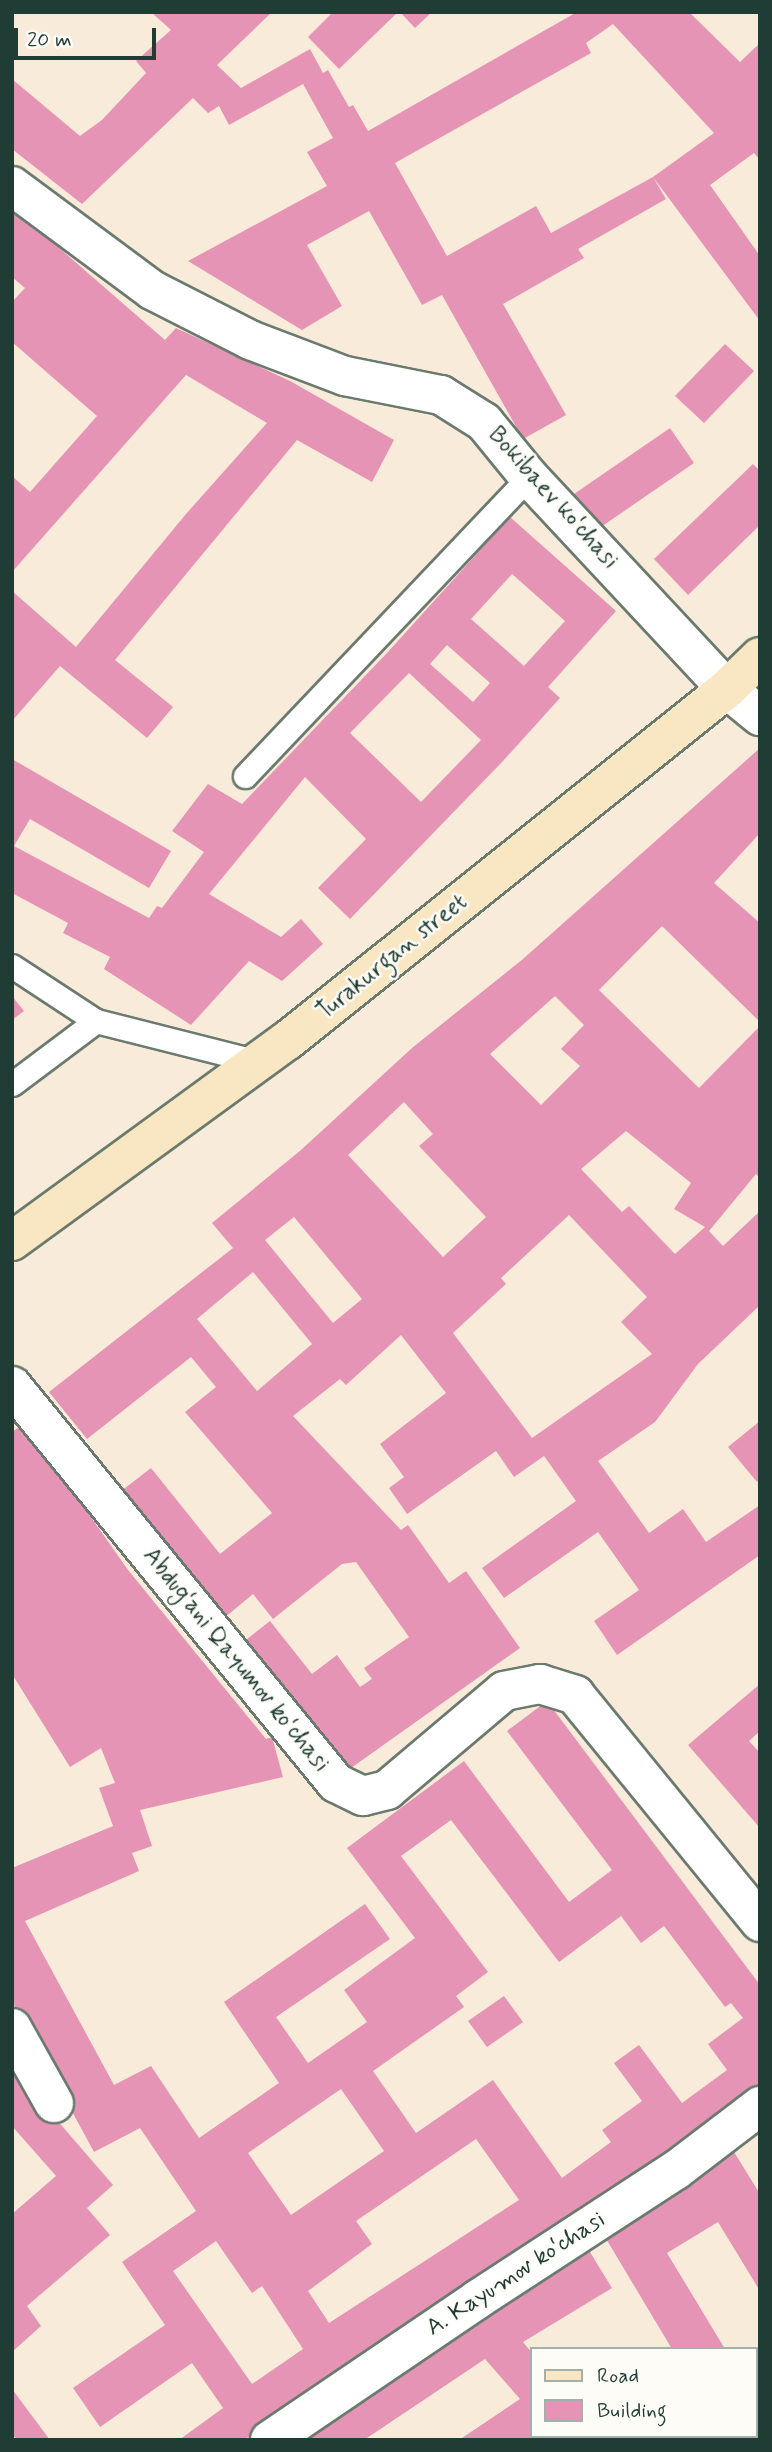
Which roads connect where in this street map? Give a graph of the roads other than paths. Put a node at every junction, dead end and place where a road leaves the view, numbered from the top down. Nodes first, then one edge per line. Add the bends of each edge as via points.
1 (12, 186) edge
2 (529, 477) junction
3 (760, 657) edge
4 (727, 689) junction
5 (760, 716) edge
6 (245, 776) dead end
7 (12, 966) edge
8 (96, 1021) junction
9 (258, 1062) junction
10 (12, 1083) edge
11 (12, 1241) edge
12 (12, 1386) edge
13 (760, 1922) edge
14 (12, 2028) edge
15 (54, 2103) dead end
16 (760, 2106) edge
17 (270, 2440) edge

1 - 2 street, Bokibaev koʻchasi via 152,290 250,340 345,376 441,396 484,422
2 - 4 street, Bokibaev koʻchasi
2 - 6 lane
3 - 4 main road, Turakurgan street
4 - 5 street, Bokibaev koʻchasi
4 - 9 main road, Turakurgan street
7 - 8 lane
8 - 9 lane
8 - 10 lane
9 - 11 main road, Turakurgan street
12 - 13 street, Abdug‘ani Qayumov ko‘chasi via 336,1783 363,1796 387,1790 504,1691 540,1684 575,1695
14 - 15 street
16 - 17 street, A. Kayumov koʻchasi via 676,2170

